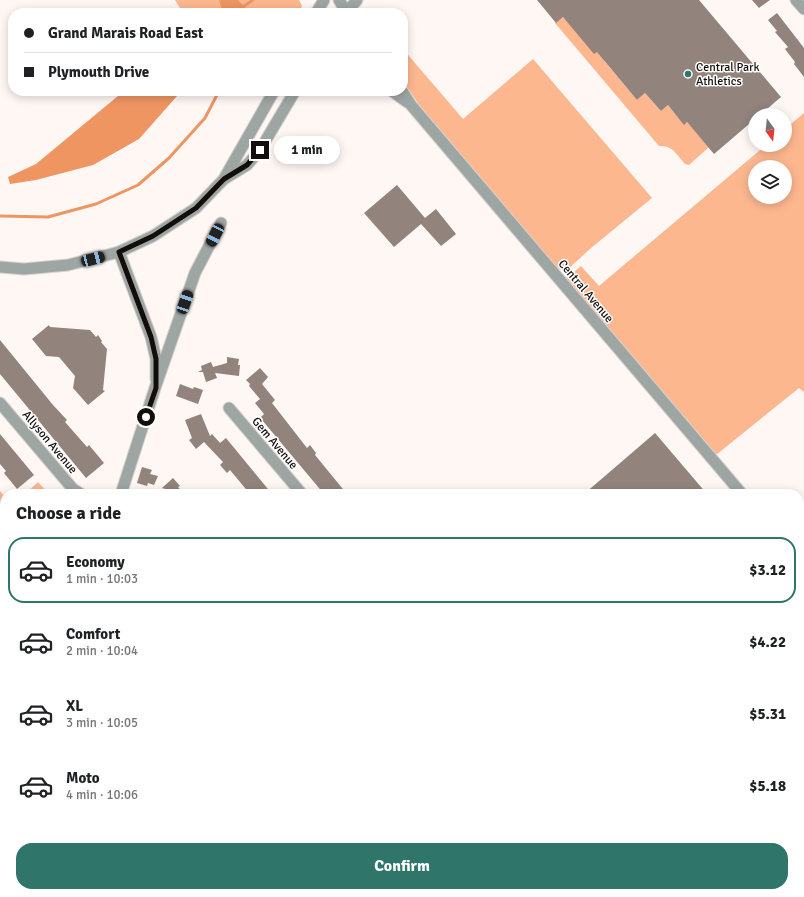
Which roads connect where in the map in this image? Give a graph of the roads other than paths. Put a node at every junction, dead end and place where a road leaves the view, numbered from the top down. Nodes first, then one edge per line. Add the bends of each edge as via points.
1 (356, 0) edge
2 (796, 0) edge
3 (350, 8) edge
4 (804, 9) edge
5 (271, 96) edge
6 (292, 96) edge
7 (399, 96) edge
8 (405, 96) edge
9 (411, 105) junction
10 (224, 179) junction
11 (221, 223) dead end
12 (119, 252) junction
13 (0, 267) edge
14 (156, 388) junction
15 (0, 403) edge
16 (229, 408) dead end
17 (73, 489) edge
18 (123, 489) edge
19 (298, 489) edge
20 (738, 489) edge

1 - 3 street
2 - 4 street
5 - 10 street
6 - 10 street via 260,150 247,165
7 - 9 street, Central Avenue
8 - 9 street, Central Avenue
9 - 20 street, Central Avenue
10 - 12 street via 196,208 153,236
11 - 14 street via 195,273
12 - 13 street via 68,265 24,269
12 - 14 street via 151,337 156,359
14 - 18 street
15 - 17 street, Allyson Avenue
16 - 19 street, Gem Avenue

